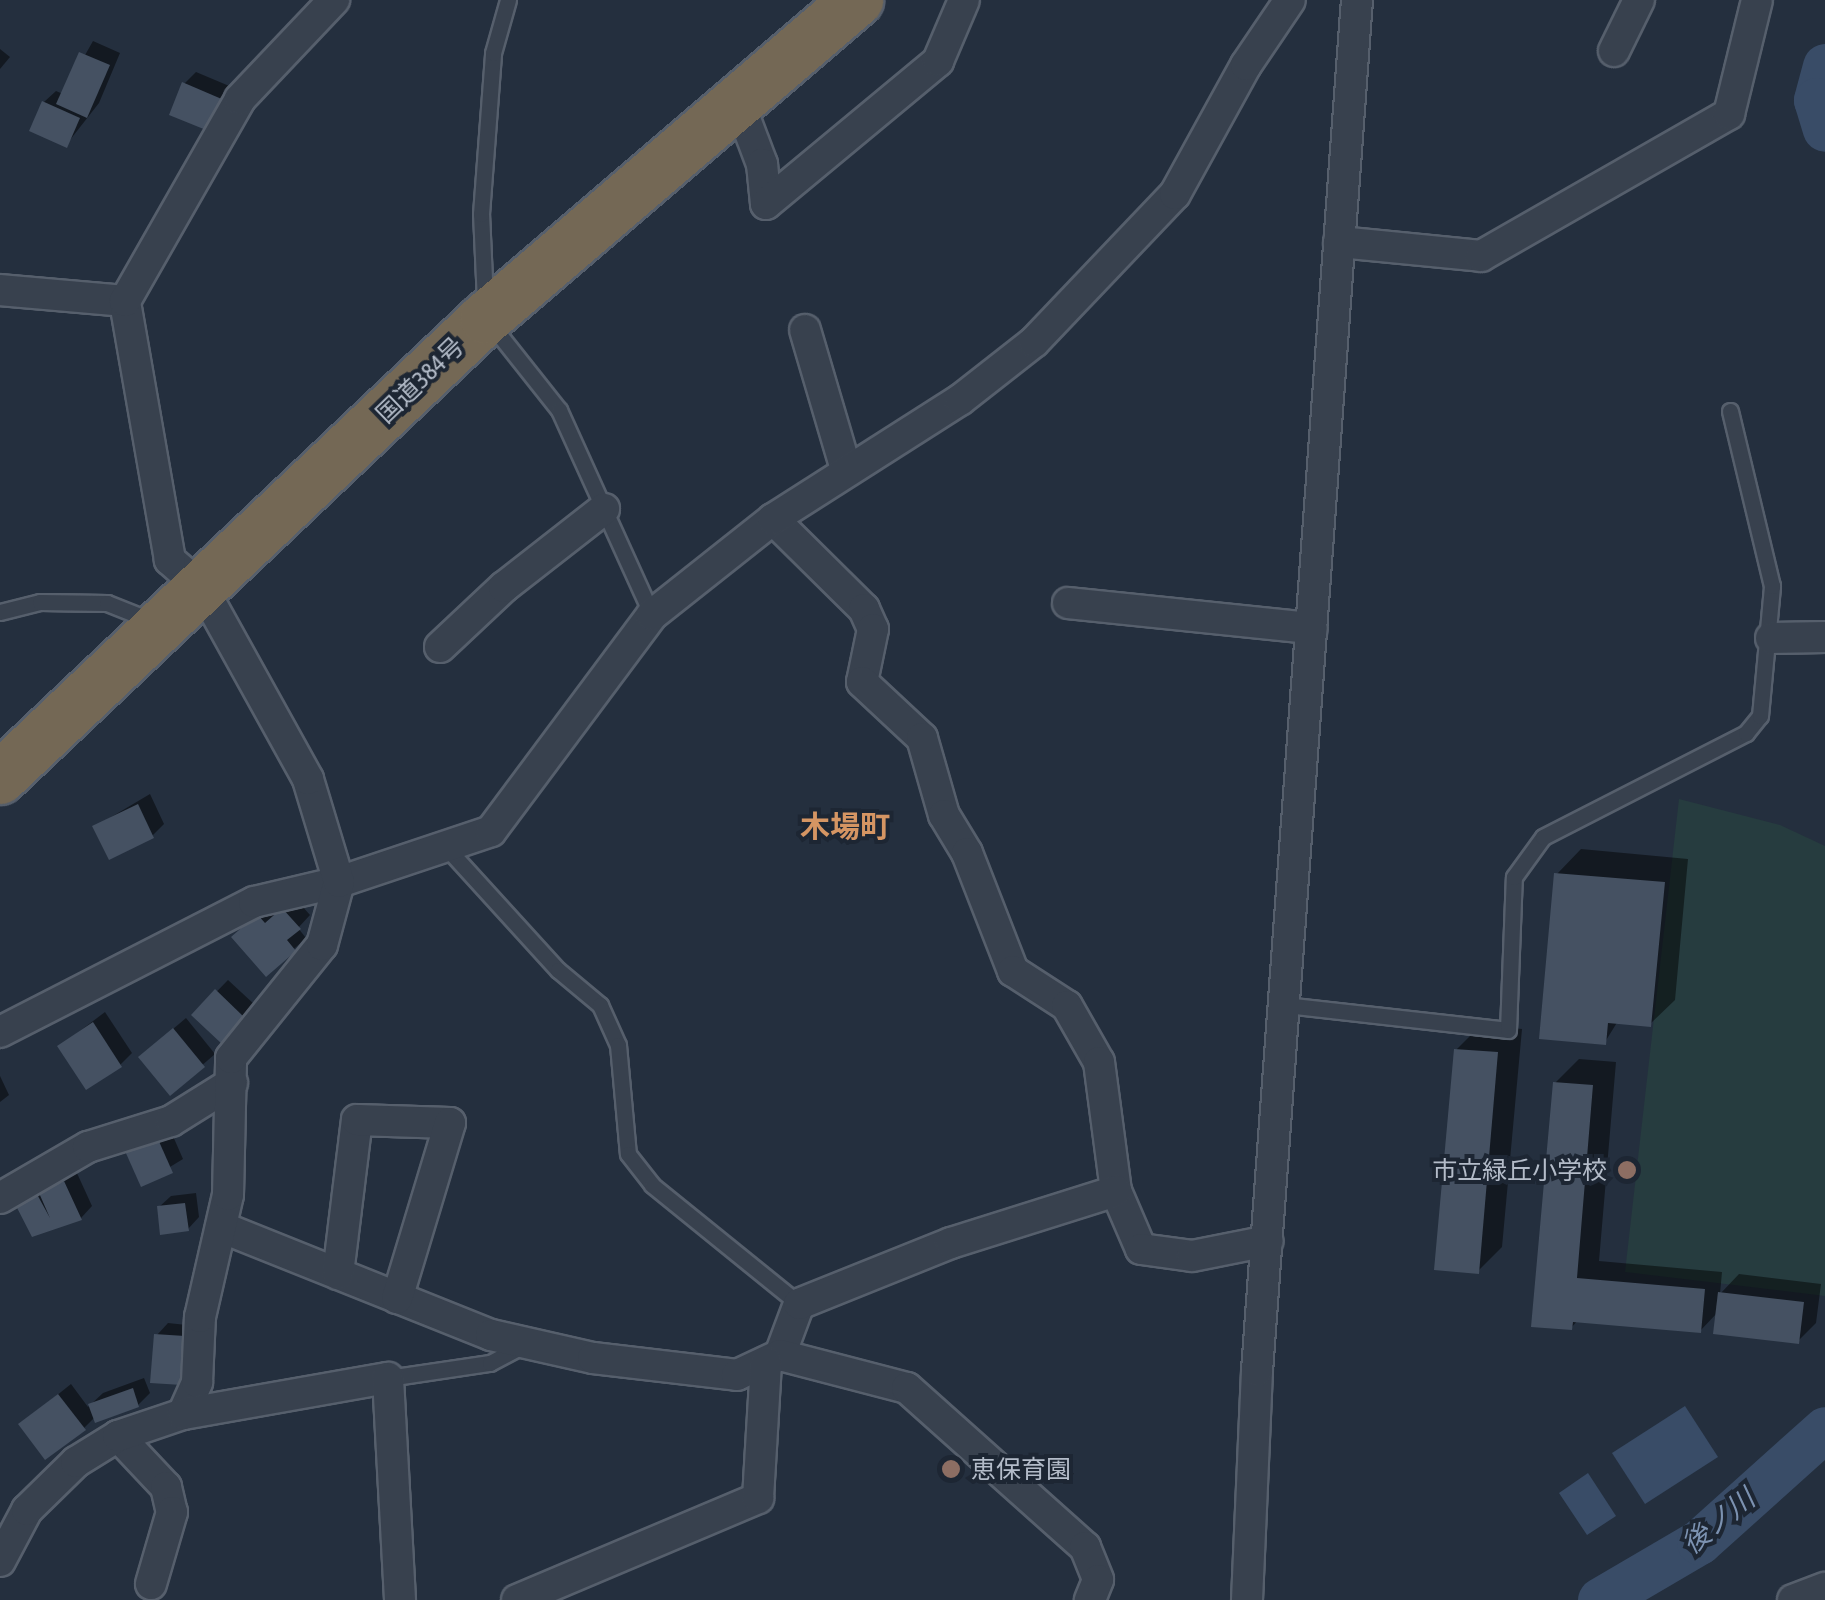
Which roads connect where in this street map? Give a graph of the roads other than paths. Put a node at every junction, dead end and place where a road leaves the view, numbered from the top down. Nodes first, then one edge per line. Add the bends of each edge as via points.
1 (334, 0) edge
2 (508, 0) edge
3 (857, 0) edge
4 (964, 0) edge
5 (1290, 0) edge
6 (1357, 0) edge
7 (1638, 0) edge
8 (1756, 0) edge
9 (1614, 51) dead end
10 (737, 98) junction
11 (1339, 242) junction
12 (0, 290) edge
13 (125, 302) junction
14 (486, 318) junction
15 (805, 330) dead end
16 (1730, 411) dead end
17 (846, 468) junction
18 (604, 509) junction
19 (773, 519) junction
20 (202, 588) junction
21 (1068, 603) dead end
22 (0, 612) edge
23 (652, 614) junction
24 (163, 624) junction
25 (1312, 628) junction
26 (1825, 637) edge
27 (1771, 638) junction
28 (440, 647) dead end
29 (0, 778) edge
30 (446, 846) junction
31 (339, 882) junction
32 (1285, 1005) junction
33 (0, 1032) edge
34 (232, 1084) junction
35 (1116, 1191) junction
36 (0, 1198) edge
37 (221, 1228) junction
38 (1268, 1241) junction
39 (338, 1274) junction
40 (397, 1298) junction
41 (798, 1304) junction
42 (528, 1343) junction
43 (773, 1359) junction
44 (388, 1378) junction
45 (183, 1414) junction
46 (118, 1436) junction
47 (0, 1561) edge
48 (151, 1584) dead end
49 (1825, 1588) edge
50 (400, 1600) edge
51 (517, 1600) edge
52 (1090, 1600) edge
53 (1247, 1600) edge
54 (1794, 1600) edge

1 - 13 street via 240,99
2 - 14 lane via 494,53 482,196
3 - 10 highway, 国道384号
4 - 10 street via 938,62 766,204 762,164
5 - 17 street via 1175,194 1034,342 960,400
6 - 11 street
7 - 9 street
8 - 11 street via 1728,114 1481,256
10 - 14 highway, 国道384号
11 - 25 street
12 - 13 street
13 - 20 street via 170,560
14 - 18 lane via 559,410
14 - 20 highway, 国道384号
15 - 17 street
16 - 27 lane via 1772,586
17 - 19 street
18 - 23 lane
18 - 28 street
19 - 23 street
19 - 35 street via 864,609 873,629 862,682 922,738 944,815 967,853 1013,970 1067,1006 1100,1062
20 - 24 highway, 国道384号
20 - 31 street via 308,778
21 - 25 street
22 - 24 lane via 40,602 106,603
23 - 30 street via 491,831
24 - 29 highway, 国道384号
25 - 32 street
26 - 27 street
27 - 32 lane via 1760,716 1746,733 1543,837 1514,877 1508,1030
30 - 31 street
30 - 41 lane via 558,970 600,1005 618,1044 628,1154 652,1184
31 - 33 street via 254,902
31 - 34 street via 322,944 231,1058
32 - 38 street
34 - 36 street via 171,1122 88,1146
34 - 37 street
35 - 38 street via 1141,1249 1192,1256
35 - 41 street via 951,1243
37 - 39 street
37 - 45 street via 200,1317 197,1382
38 - 53 street
39 - 40 street
39 - 40 street via 357,1120 450,1123
40 - 42 street
41 - 43 street
42 - 43 street via 737,1375
42 - 44 lane via 490,1363
43 - 51 street via 758,1498
43 - 52 street via 906,1388 1085,1547 1098,1580
44 - 45 street
44 - 50 street
45 - 46 street
46 - 47 street via 76,1462 28,1510
46 - 48 street via 166,1487 172,1512
49 - 54 street

